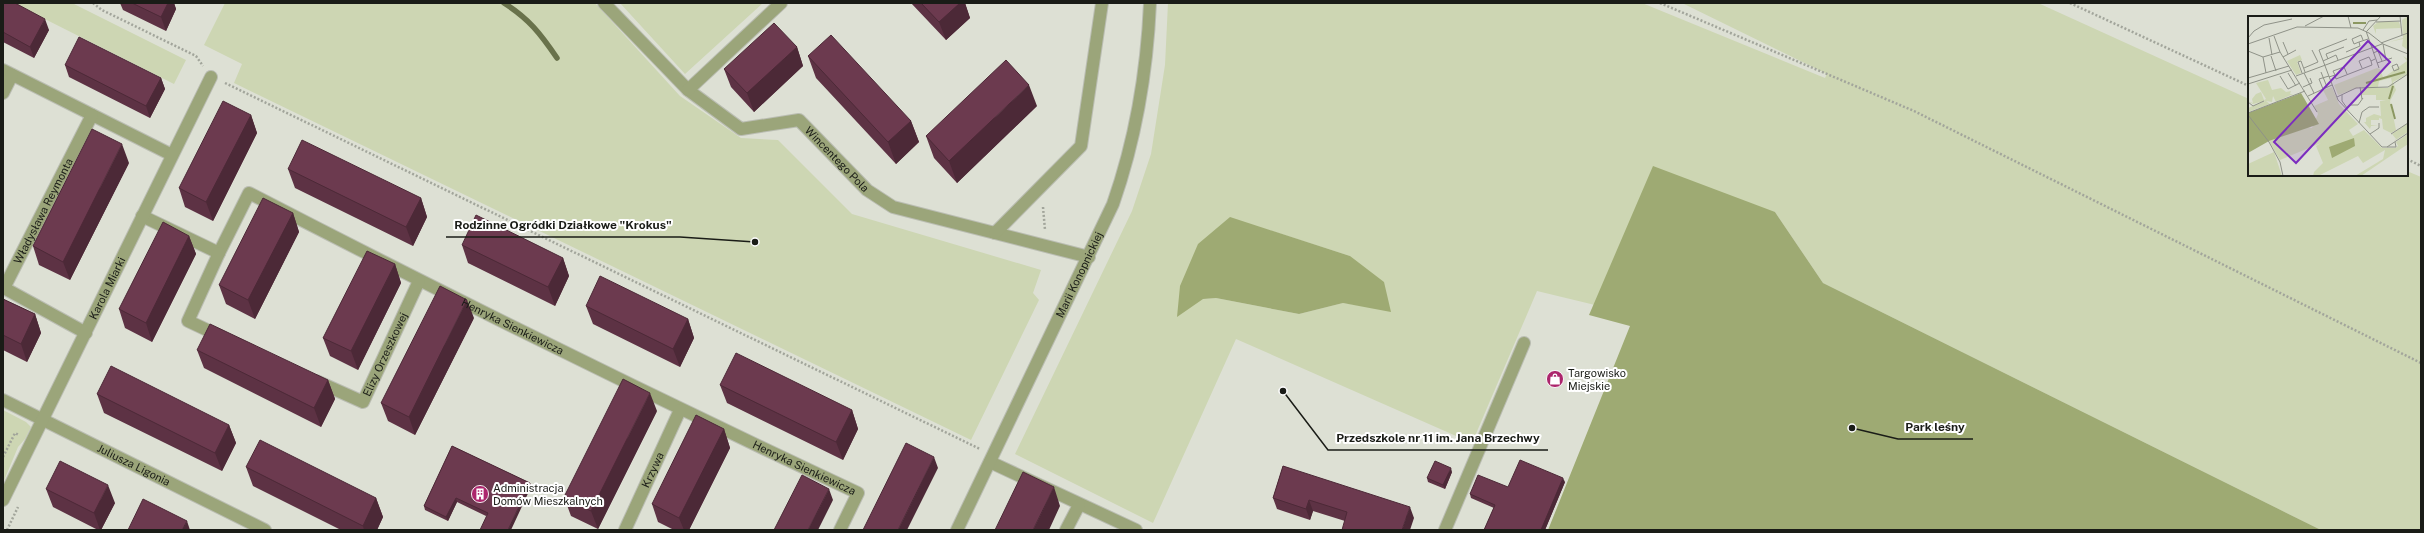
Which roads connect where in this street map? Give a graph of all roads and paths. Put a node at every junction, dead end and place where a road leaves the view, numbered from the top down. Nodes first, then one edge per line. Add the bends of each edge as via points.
1 (93, 3) edge
2 (604, 3) edge
3 (781, 3) edge
4 (1102, 3) edge
5 (1150, 3) edge
6 (1660, 3) edge
7 (2070, 3) edge
8 (7, 73) edge
9 (211, 77) junction
10 (2248, 86) edge
11 (688, 90) junction
12 (3, 93) edge
13 (92, 115) junction
14 (172, 155) junction
15 (2408, 160) edge
16 (2421, 166) edge
17 (1041, 187) junction
18 (142, 216) junction
19 (995, 233) junction
20 (1046, 234) dead end
21 (219, 253) junction
22 (1089, 257) junction
23 (419, 281) junction
24 (86, 333) junction
25 (1524, 343) dead end
26 (236, 344) edge
27 (2421, 362) edge
28 (306, 376) edge
29 (3, 400) edge
30 (680, 410) junction
31 (44, 420) junction
32 (24, 437) dead end
33 (980, 450) dead end
34 (3, 457) edge
35 (990, 462) junction
36 (3, 500) edge
37 (1079, 505) junction
38 (265, 530) edge
39 (625, 530) edge
40 (840, 530) edge
41 (957, 530) edge
42 (1066, 530) edge
43 (1136, 530) edge
44 (1445, 530) edge

1 - 9 path via 102,10 196,56
2 - 11 street, Wincentego Pola
3 - 11 street
4 - 17 street via 1081,146
5 - 22 street, Marii Konopnickiej via 1146,65 1136,128 1113,204
6 - 27 path via 1914,111
7 - 10 path
8 - 12 street
8 - 13 street
9 - 14 street, Karola Miarki
9 - 33 path
11 - 19 street, Wincentego Pola via 741,129 799,120 867,190 894,207
13 - 14 street
13 - 24 street, Władysława Reymonta via 4,288
14 - 18 street, Karola Miarki
15 - 16 path
17 - 19 street
17 - 20 path
18 - 21 street
18 - 24 street, Karola Miarki
19 - 22 street, Wincentego Pola
21 - 23 street, Henryka Sienkiewicza via 249,193
21 - 26 street via 188,321
22 - 35 street, Marii Konopnickiej
23 - 28 street, Elizy Orzeszkowej via 363,402
23 - 30 street, Henryka Sienkiewicza
24 - 31 street, Karola Miarki
25 - 44 street
29 - 31 street, Juliusza Ligonia
30 - 39 street, Krzywa
30 - 40 street, Henryka Sienkiewicza via 858,493
31 - 36 street, Karola Miarki
31 - 38 street, Juliusza Ligonia
32 - 34 path via 15,433
35 - 37 street
35 - 41 street, Marii Konopnickiej
37 - 42 street
37 - 43 street

